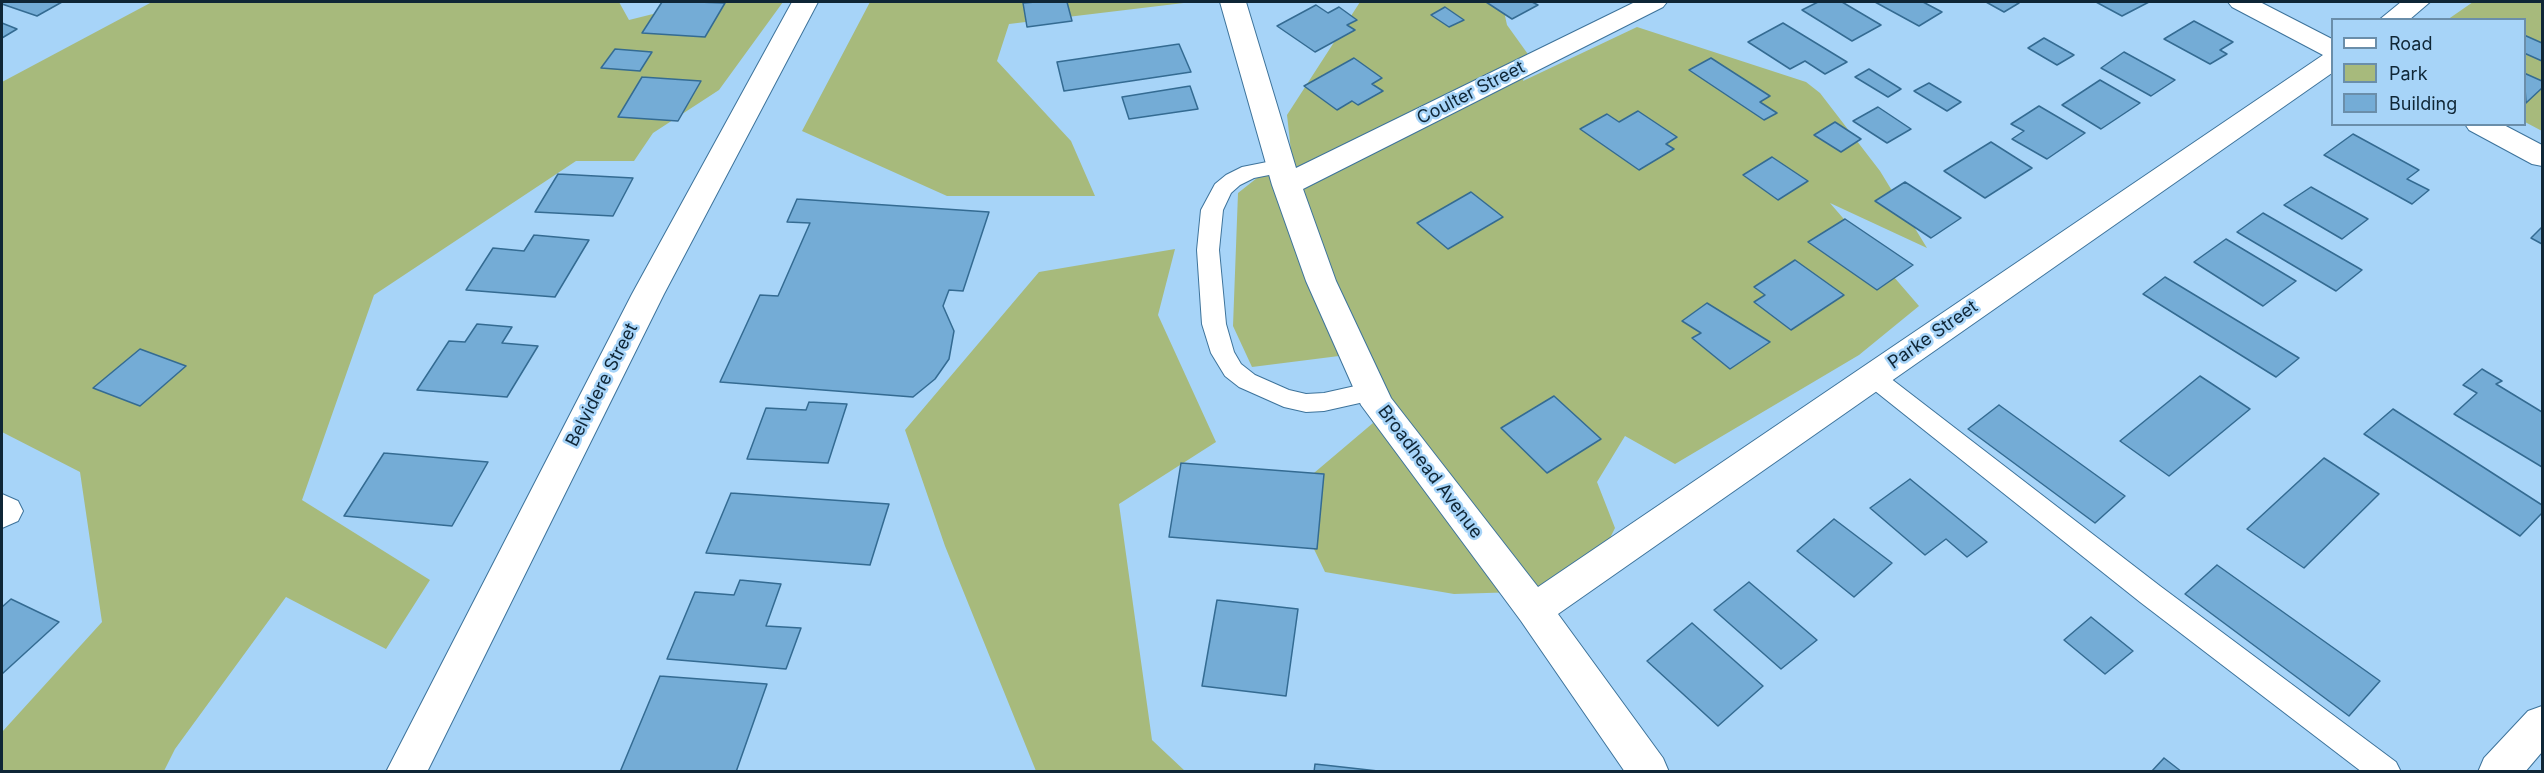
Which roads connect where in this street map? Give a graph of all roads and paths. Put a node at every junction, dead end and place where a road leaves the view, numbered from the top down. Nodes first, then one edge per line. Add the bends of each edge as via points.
1 (805, 2) edge
2 (1233, 2) edge
3 (1654, 2) edge
4 (2241, 2) edge
5 (2417, 2) edge
6 (2394, 18) edge
7 (2331, 48) edge
8 (2331, 62) edge
9 (2483, 126) edge
10 (2542, 157) edge
11 (1284, 176) junction
12 (1873, 377) junction
13 (1373, 391) junction
14 (1534, 610) junction
15 (2542, 724) edge
16 (406, 771) edge
17 (1649, 771) edge
18 (2386, 771) edge
19 (2498, 771) edge

1 - 16 street, Belvidere Street via 648,294
2 - 11 street, Broadhead Avenue
3 - 11 street, Coulter Street
4 - 7 street
5 - 6 street
8 - 12 street, Parke Street
9 - 10 street
11 - 13 street, Broadhead Avenue via 1321,281
11 - 13 lane via 1249,172 1222,189 1212,210 1208,250 1213,314 1223,353 1233,370 1247,381 1284,398 1324,402
12 - 14 street, Parke Street
12 - 18 lane
13 - 14 street, Broadhead Avenue via 1378,405
14 - 17 street, Broadhead Avenue
15 - 19 street

